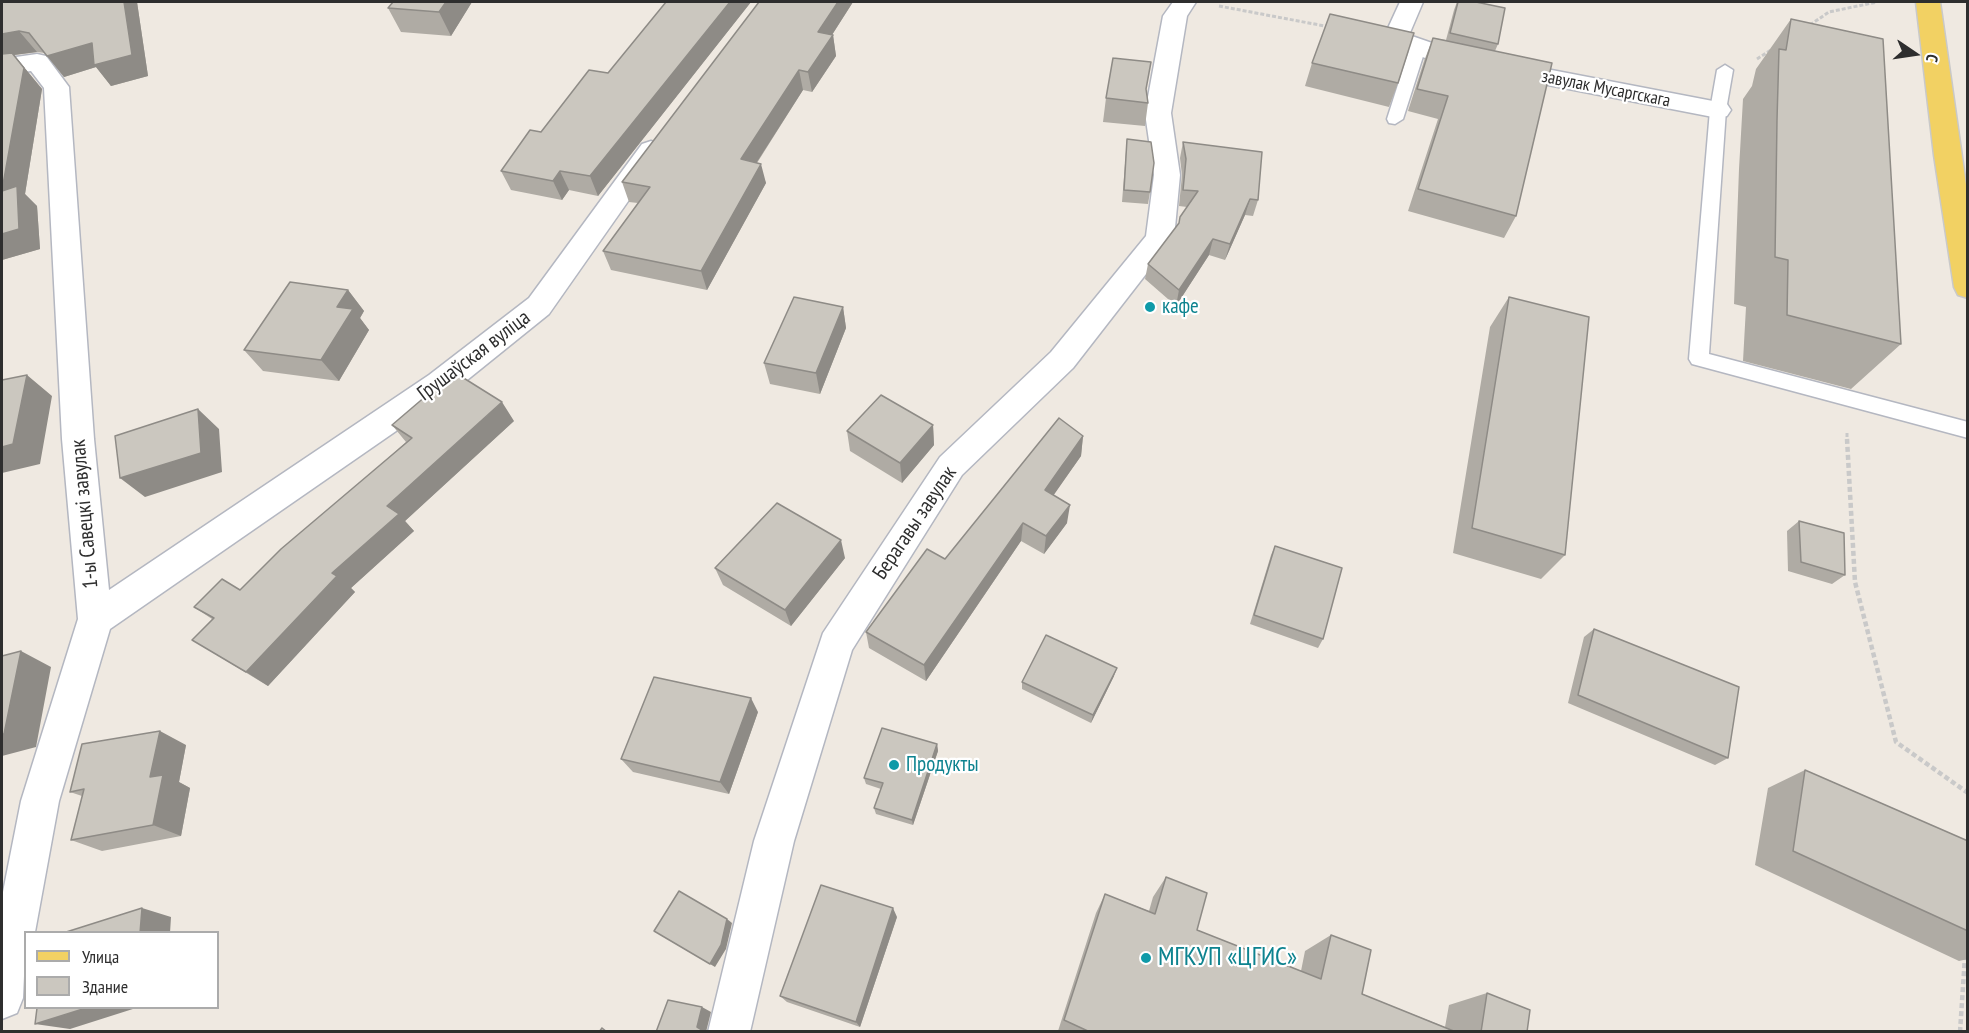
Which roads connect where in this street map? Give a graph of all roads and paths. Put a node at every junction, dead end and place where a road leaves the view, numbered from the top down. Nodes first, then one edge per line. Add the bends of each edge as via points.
1 (1184, 2) edge
2 (1411, 2) edge
3 (1877, 2) edge
4 (1928, 2) edge
5 (1218, 6) dead end
6 (1801, 30) edge
7 (1406, 43) junction
8 (1774, 49) dead end
9 (2, 67) edge
10 (1725, 70) joint
11 (1718, 110) junction
12 (1395, 118) dead end
13 (667, 130) edge
14 (1968, 287) edge
15 (1845, 399) junction
16 (1968, 430) edge
17 (95, 619) junction
18 (1968, 793) edge
19 (1965, 949) edge
20 (2, 998) edge
21 (729, 1032) edge
22 (1960, 1032) edge

1 - 21 street, Берагавы завулак via 1175,16 1158,113 1167,175 1160,238 1062,360 951,466 836,644 774,841
2 - 7 street
3 - 6 path via 1829,12
4 - 14 main road
5 - 7 path
7 - 11 street, завулак Мусаргскага via 1454,59
7 - 12 lane
8 - 10 path via 1755,61
9 - 17 street, 1-ы Савецкі завулак via 37,62 56,87 78,439
10 - 11 lane
11 - 15 lane via 1699,359
13 - 17 street, Грушаўская вуліца via 539,306 440,384
15 - 16 lane
15 - 18 path via 1855,582 1896,742
17 - 20 street, 1-ы Савецкі завулак via 40,801
19 - 22 path

